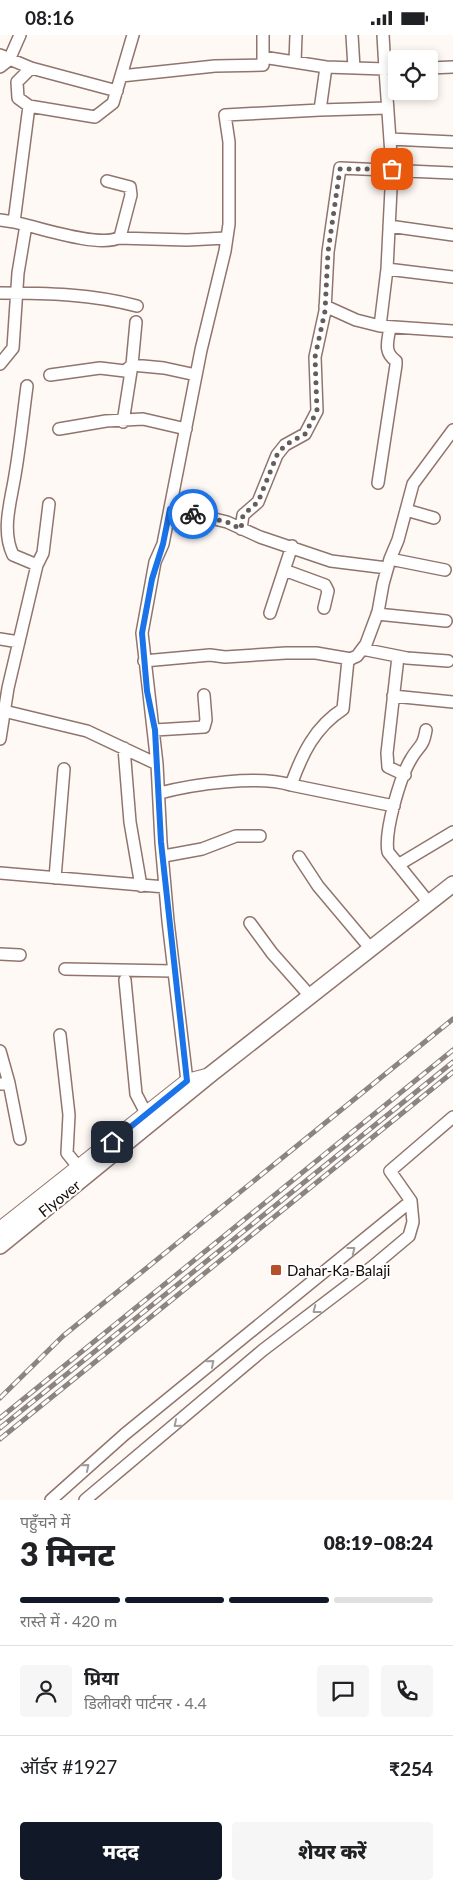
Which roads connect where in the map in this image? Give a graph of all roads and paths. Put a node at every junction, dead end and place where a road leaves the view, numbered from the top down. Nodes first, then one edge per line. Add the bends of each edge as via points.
1 (20, 35) edge
2 (133, 35) edge
3 (263, 35) edge
4 (296, 35) edge
5 (352, 35) edge
6 (383, 35) edge
7 (263, 57) junction
8 (388, 59) edge
9 (3, 61) edge
10 (294, 62) junction
11 (326, 67) junction
12 (453, 67) edge
13 (31, 68) junction
14 (354, 68) junction
15 (438, 68) edge
16 (388, 69) edge
17 (121, 76) junction
18 (117, 91) junction
19 (388, 95) edge
20 (29, 106) junction
21 (387, 108) junction
22 (320, 110) junction
23 (390, 139) junction
24 (453, 142) edge
25 (392, 169) junction
26 (453, 173) edge
27 (107, 181) dead end
28 (0, 220) edge
29 (20, 223) junction
30 (389, 226) junction
31 (453, 235) edge
32 (118, 238) junction
33 (226, 238) junction
34 (387, 269) junction
35 (453, 277) edge
36 (0, 293) edge
37 (17, 293) junction
38 (137, 306) dead end
39 (325, 306) junction
40 (136, 323) dead end
41 (385, 326) junction
42 (453, 331) edge
43 (0, 364) edge
44 (132, 365) junction
45 (50, 375) dead end
46 (196, 375) junction
47 (27, 386) dead end
48 (123, 422) junction
49 (59, 429) dead end
50 (186, 429) junction
51 (453, 430) edge
52 (378, 483) dead end
53 (49, 505) dead end
54 (170, 509) junction
55 (406, 511) junction
56 (434, 518) dead end
57 (241, 529) junction
58 (292, 546) junction
59 (388, 564) junction
60 (37, 565) junction
61 (284, 570) junction
62 (445, 570) dead end
63 (324, 608) dead end
64 (270, 613) dead end
65 (377, 614) junction
66 (446, 621) dead end
67 (0, 639) edge
68 (20, 642) junction
69 (362, 649) junction
70 (398, 657) junction
71 (350, 659) junction
72 (144, 661) junction
73 (448, 661) dead end
74 (204, 695) dead end
75 (393, 696) junction
76 (453, 702) edge
77 (2, 711) edge
78 (426, 729) dead end
79 (155, 730) junction
80 (0, 739) edge
81 (124, 748) junction
82 (157, 764) junction
83 (64, 769) dead end
84 (405, 775) junction
85 (291, 785) junction
86 (160, 793) junction
87 (394, 805) junction
88 (453, 832) edge
89 (260, 836) dead end
90 (164, 856) junction
91 (299, 857) dead end
92 (398, 865) junction
93 (0, 873) edge
94 (55, 878) junction
95 (453, 884) edge
96 (142, 886) junction
97 (165, 887) junction
98 (429, 903) junction
99 (250, 923) dead end
100 (371, 949) junction
101 (0, 954) edge
102 (20, 955) dead end
103 (66, 969) dead end
104 (173, 971) junction
105 (125, 980) dead end
106 (311, 997) junction
107 (60, 1035) dead end
108 (0, 1051) edge
109 (4, 1084) edge
110 (186, 1089) junction
111 (146, 1115) junction
112 (453, 1117) edge
113 (20, 1139) dead end
114 (78, 1168) junction
115 (411, 1201) junction
116 (0, 1229) edge
117 (0, 1246) edge
118 (51, 1500) edge
119 (85, 1500) edge

1 - 9 street
2 - 17 street
3 - 7 street
4 - 10 street
5 - 14 street
6 - 8 street
7 - 10 street
7 - 17 street via 263,65 215,66
9 - 13 street
10 - 11 street
11 - 14 street
11 - 22 street
12 - 15 street
13 - 18 street
13 - 20 street via 17,82 18,99
14 - 16 street
17 - 18 street
18 - 20 street via 113,103 95,117
19 - 21 street
20 - 29 street
21 - 22 street
21 - 23 street
22 - 33 street via 225,115 230,202
23 - 24 street
23 - 25 street
25 - 26 street
25 - 30 street
25 - 39 street via 340,169 328,252
27 - 32 street via 130,187 131,195
28 - 29 street
29 - 32 street via 75,238 114,241
29 - 37 street
30 - 31 street
30 - 34 street
32 - 33 street
33 - 46 street
34 - 35 street
34 - 41 street
36 - 37 street
37 - 38 street via 68,294
37 - 43 street via 13,349
39 - 41 street via 356,320
39 - 57 street via 315,357 317,411 313,422 305,434 285,445 277,455 258,502 243,515
40 - 44 street
41 - 42 street
41 - 52 street via 386,349 396,365
44 - 45 street via 125,371 100,369
44 - 46 street
44 - 48 street
46 - 50 street
47 - 60 street via 15,478 10,493 7,543 13,555
48 - 49 street via 106,421
48 - 50 street via 143,419
50 - 54 street
51 - 55 street via 413,484
53 - 60 street via 43,553
54 - 57 street via 227,522
54 - 72 street via 148,595 142,633
55 - 56 street
55 - 59 street
57 - 58 street
58 - 59 street via 331,561
58 - 61 street
59 - 62 street
59 - 65 street
60 - 68 street
61 - 63 street via 325,585 328,591
61 - 64 street
65 - 66 street
65 - 69 street
67 - 68 street
68 - 77 street
69 - 70 street
69 - 71 street
70 - 73 street
70 - 75 street
71 - 72 street via 316,653 286,653
71 - 85 street via 344,709 333,715 318,731 302,755
72 - 79 street
74 - 79 street via 204,727
75 - 76 street
75 - 84 street via 388,767
77 - 80 street
77 - 81 street via 87,731
78 - 84 street via 424,744 410,760
79 - 82 street
81 - 82 street
81 - 96 street via 130,823
82 - 86 street
83 - 94 street
84 - 87 street
85 - 86 street via 240,782
85 - 87 street
86 - 90 street
87 - 92 street via 386,845
88 - 92 street
89 - 90 street via 236,837 202,849
90 - 97 street
91 - 100 street via 318,886
92 - 98 street
93 - 94 street
94 - 96 street
95 - 98 main road, Flyover
96 - 97 street
97 - 104 street
98 - 100 main road, Flyover
99 - 106 street
100 - 106 main road, Flyover
101 - 102 street
103 - 104 street
104 - 110 street
105 - 111 street via 136,1094
106 - 110 main road, Flyover via 211,1074
107 - 114 street via 69,1115 67,1153
108 - 109 street
109 - 113 street
110 - 111 street
110 - 117 main road, Flyover
111 - 114 street
112 - 115 street via 390,1171
114 - 116 street
118 -> 115 street via 81,1470
115 -> 119 street via 413,1222 409,1236 263,1350

